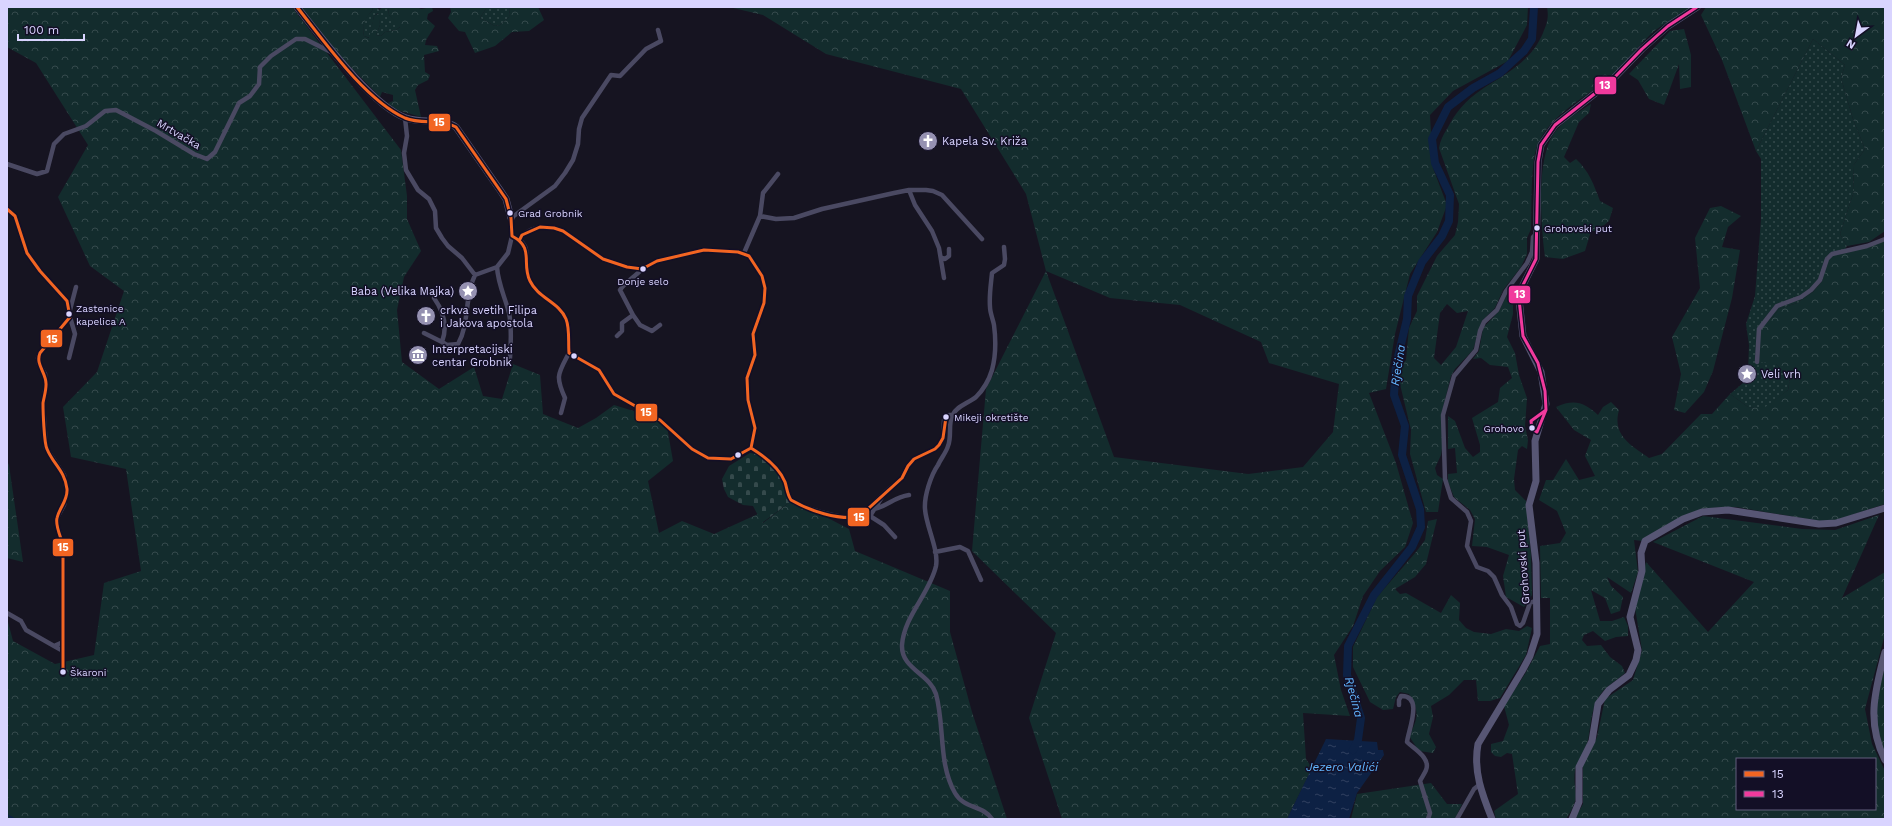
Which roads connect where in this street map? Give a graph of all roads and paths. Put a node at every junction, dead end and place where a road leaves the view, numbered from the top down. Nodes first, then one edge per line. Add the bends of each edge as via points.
1 (297, 7) edge
2 (1697, 7) edge
3 (658, 30) dead end
4 (334, 53) junction
5 (405, 118) junction
6 (7, 164) edge
7 (778, 174) dead end
8 (909, 190) junction
9 (7, 209) edge
10 (760, 216) junction
11 (511, 218) junction
12 (1537, 233) junction
13 (512, 236) junction
14 (520, 239) junction
15 (982, 239) dead end
16 (1885, 239) edge
17 (1004, 247) dead end
18 (949, 249) dead end
19 (744, 253) junction
20 (942, 258) junction
21 (497, 267) junction
22 (642, 269) junction
23 (474, 275) junction
24 (944, 278) dead end
25 (76, 287) dead end
26 (434, 298) dead end
27 (70, 310) junction
28 (633, 315) junction
29 (70, 317) junction
30 (660, 325) dead end
31 (424, 333) dead end
32 (617, 336) dead end
33 (442, 342) junction
34 (569, 353) junction
35 (70, 358) dead end
36 (510, 358) dead end
37 (1757, 362) dead end
38 (561, 413) dead end
39 (952, 415) junction
40 (751, 448) junction
41 (883, 494) junction
42 (909, 495) dead end
43 (1885, 508) edge
44 (874, 509) junction
45 (870, 516) junction
46 (858, 518) junction
47 (895, 537) dead end
48 (935, 552) junction
49 (981, 580) dead end
50 (1537, 600) junction
51 (7, 613) edge
52 (63, 642) junction
53 (54, 646) junction
54 (63, 651) junction
55 (1885, 652) edge
56 (63, 674) dead end
57 (1399, 705) dead end
58 (1885, 760) edge
59 (1479, 785) junction
60 (992, 819) edge
61 (1428, 819) edge
62 (1457, 819) edge
63 (1492, 819) edge
64 (1572, 819) edge

1 - 4 main road
2 - 12 main road, Grohovski put via 1668,26 1612,80 1566,115 1549,132 1541,145 1538,162
3 - 11 street via 661,41 646,49 620,76 611,76 582,118 573,160 555,186
4 - 5 main road via 388,108
4 - 6 street, Mrtvačka via 305,39 296,39 270,56 260,67 259,84 250,96 239,104 215,152 207,159 116,110 105,111 86,126 64,134 54,144 47,171 37,174
5 - 11 main road via 450,123 456,127 506,199
5 - 23 street via 406,170 418,190 429,199 435,211 436,228 442,238 462,258
7 - 10 street via 764,193
8 - 10 street via 822,209 794,218 776,219
8 - 15 street via 933,191 942,196
8 - 20 street via 915,205 932,231
9 - 27 street via 15,216 27,253 67,301
10 - 19 street
11 - 13 street
12 - 50 main road, Grohovski put via 1536,258 1520,291 1519,299 1523,336 1541,372 1546,404 1535,441 1536,481 1529,505 1535,546
12 - 50 street via 1533,237 1532,252 1527,263 1506,292 1497,310 1482,326 1476,350 1454,376 1443,420 1445,479 1451,498 1467,512 1471,521 1467,546 1475,564 1494,577 1520,626 1528,606
13 - 14 street
13 - 21 street via 508,252
14 - 22 street via 522,235 536,228 554,228 563,231 603,258 627,267
14 - 34 street via 527,250 527,275 531,284 541,295 561,309 567,321
16 - 37 street via 1832,254 1827,259 1820,280 1811,290 1801,297 1777,306 1760,326
17 - 39 street via 1004,265 992,273 990,308 996,352 992,370 980,392
18 - 20 street via 949,256
19 - 22 street via 704,250 657,261
19 - 40 street via 754,262 765,288 764,303 753,334 754,355 747,378 748,400 755,428
20 - 24 street
21 - 23 street
21 - 36 street via 499,286 509,313
22 - 28 street via 620,290
23 - 33 street via 465,329 460,340 455,345
25 - 27 street
26 - 33 street via 446,326
27 - 29 street
28 - 30 street via 640,326 652,331
28 - 32 street via 622,323 622,331
29 - 35 street via 75,334
29 - 52 street via 38,358 46,384 42,404 46,448 64,475 67,491 64,505 57,518 63,545
31 - 33 street
34 - 38 street via 559,374 558,383 565,398
34 - 40 street via 599,370 614,394 660,420 692,449 708,458 731,459
39 - 41 street via 944,420 943,438 939,445 914,459 902,478
39 - 48 street via 948,447 937,466 926,500 926,520
40 - 46 street via 778,470 793,501 841,518
41 - 44 street
41 - 46 street
42 - 44 street via 899,496 889,504
43 - 64 main road via 1836,523 1819,524 1728,510 1702,512 1683,519 1645,541 1641,553 1642,571 1630,617 1638,650 1636,660 1628,675 1598,704 1592,741 1579,767 1580,802
44 - 45 street
45 - 46 street
45 - 47 street via 884,525
48 - 49 street via 964,548 968,551
48 - 60 street via 936,564 907,626 902,644 903,653 908,663 931,685 935,694 945,767 955,794 962,802 984,811
50 - 59 main road, Grohovski put via 1537,634 1530,656 1478,744 1476,766
51 - 53 street via 20,621 26,630
52 - 53 street
52 - 54 street
53 - 54 street
54 - 56 street
55 - 58 main road via 1872,711 1876,737
57 - 61 street via 1401,696 1406,696 1414,711 1407,742 1426,759 1427,769 1420,781 1430,813
59 - 62 street via 1474,789
59 - 63 main road, Grohovski put

